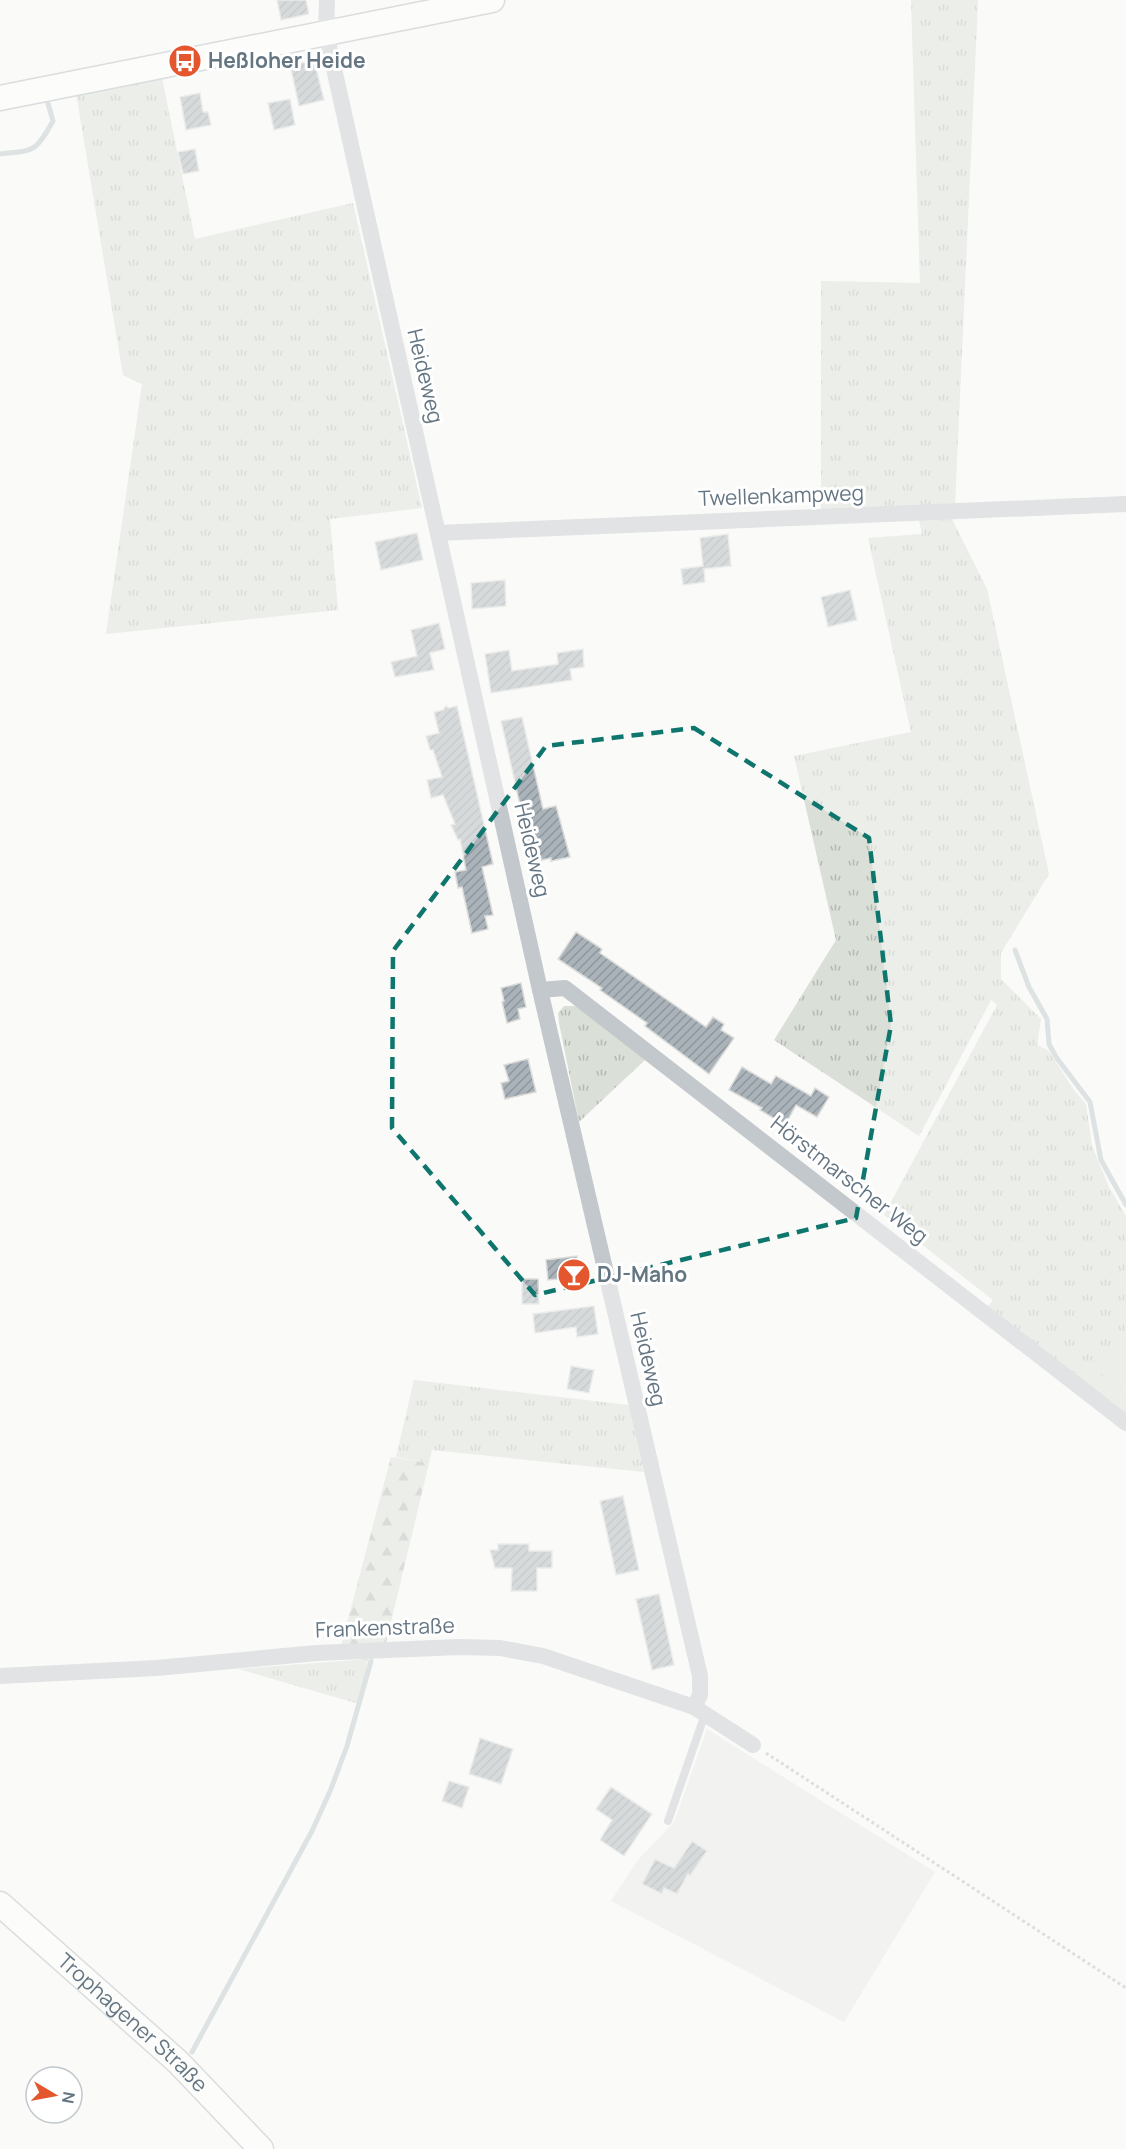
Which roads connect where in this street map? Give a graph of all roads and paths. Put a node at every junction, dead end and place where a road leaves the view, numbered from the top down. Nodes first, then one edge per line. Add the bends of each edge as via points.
1 (327, 0) edge
2 (492, 0) edge
3 (326, 33) junction
4 (0, 98) edge
5 (1126, 504) edge
6 (438, 533) junction
7 (540, 990) junction
8 (1126, 1423) edge
9 (0, 1676) edge
10 (700, 1711) junction
11 (753, 1745) joint
12 (668, 1821) dead end
13 (0, 1904) edge
14 (1126, 1988) edge
15 (261, 2149) edge

1 - 3 street, Heideweg
2 - 3 main road
3 - 4 main road
3 - 6 street, Heideweg
5 - 6 street, Twellenkampweg
6 - 7 street, Heideweg
7 - 8 street, Hörstmarscher Weg via 565,988
7 - 10 street, Heideweg via 700,1677
9 - 10 street, Frankenstraße via 157,1668 317,1653 500,1648 543,1656
10 - 11 street, Frankenstraße
10 - 12 lane
11 - 14 path
13 - 15 main road, Trophagener Straße via 178,2062

